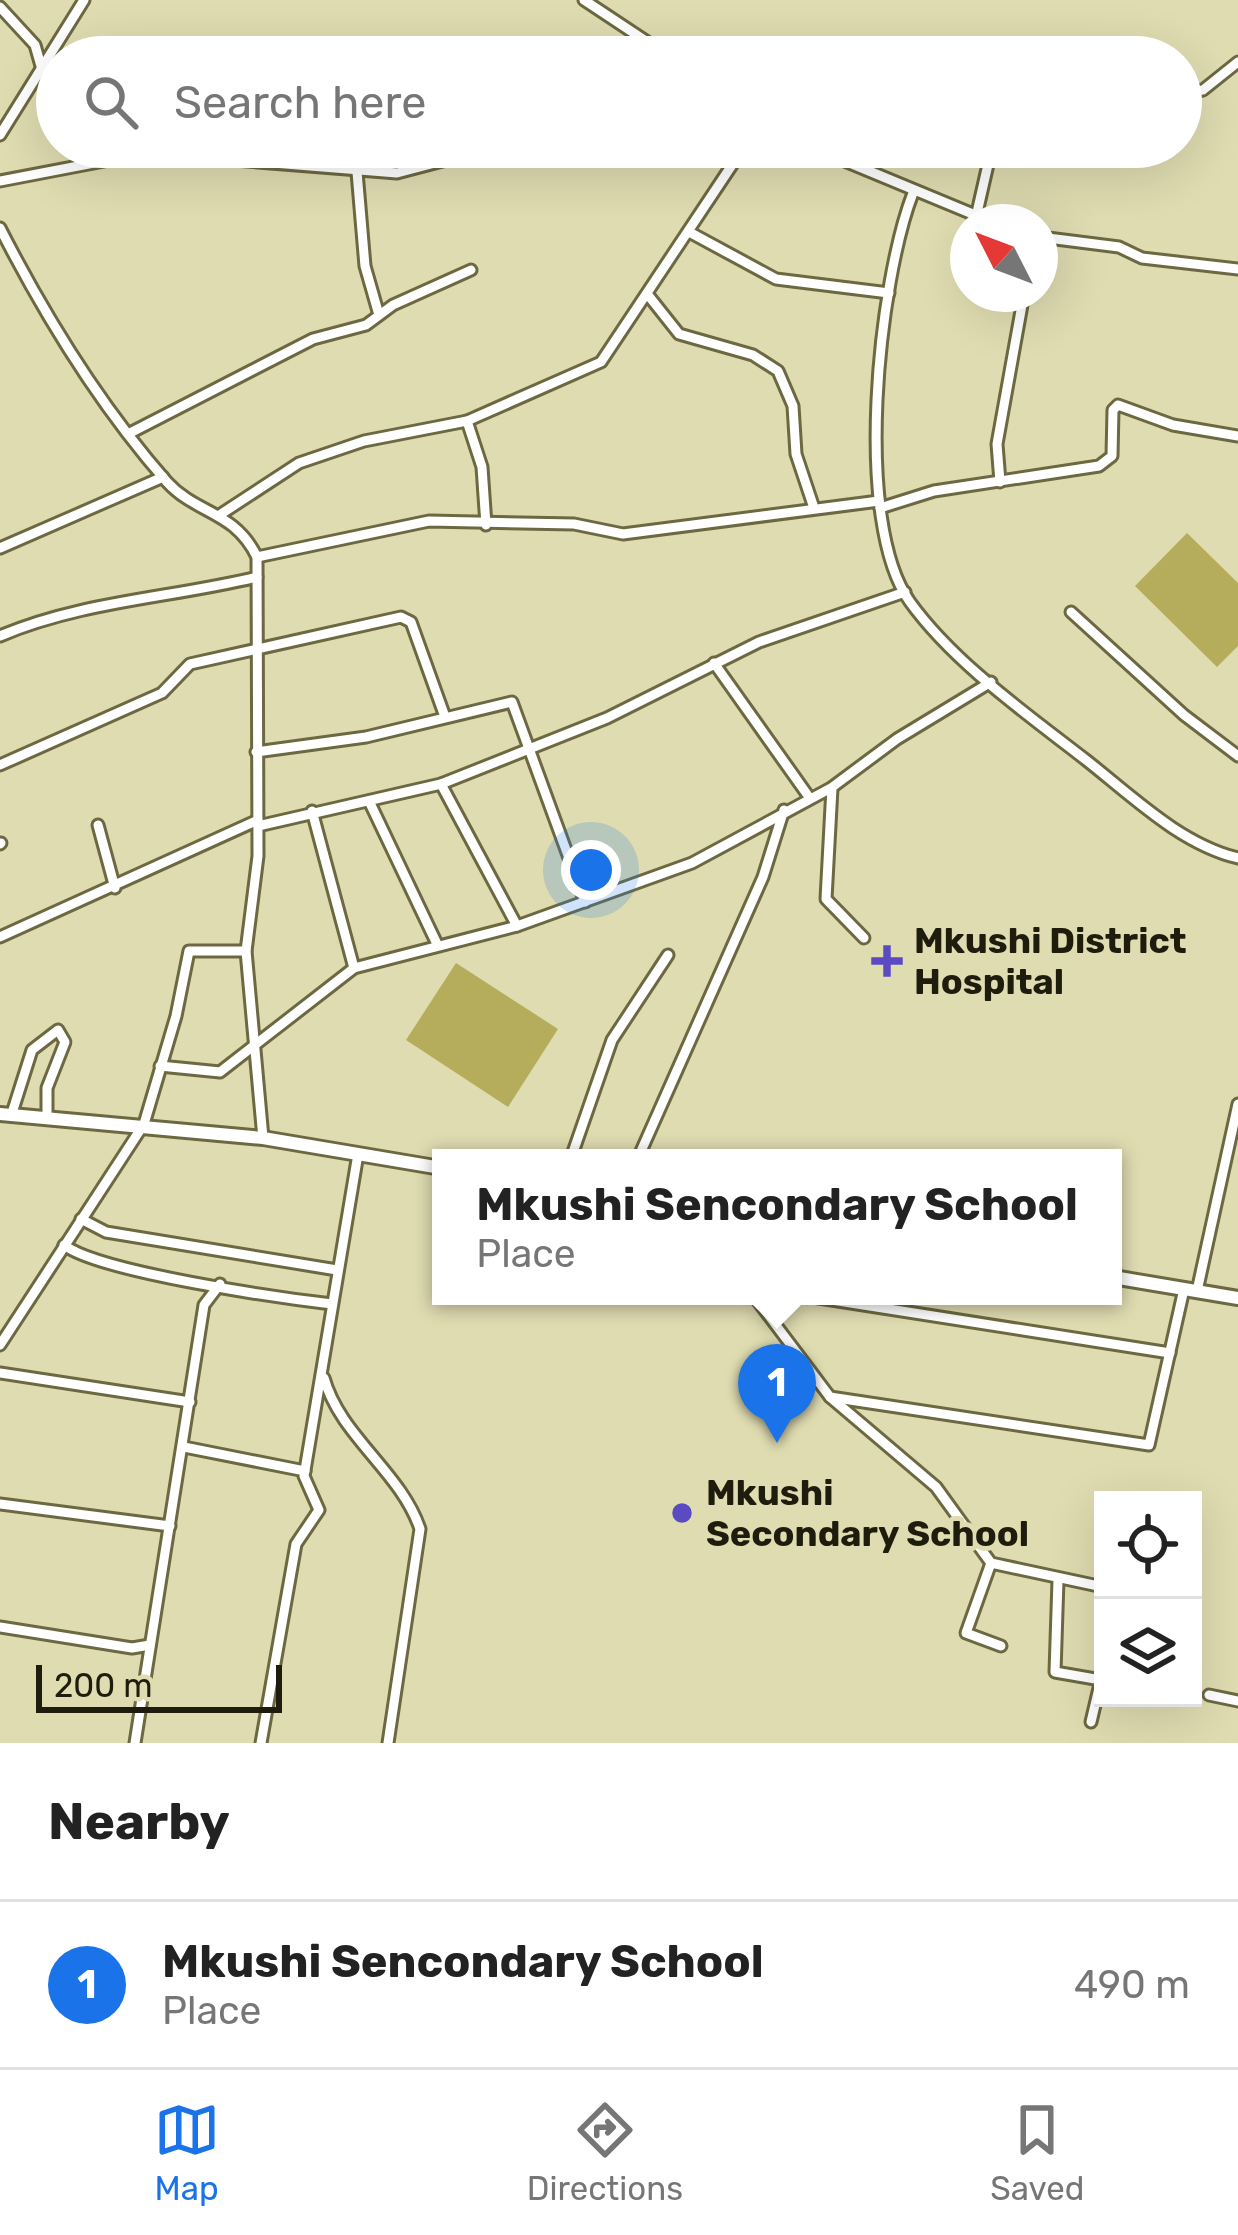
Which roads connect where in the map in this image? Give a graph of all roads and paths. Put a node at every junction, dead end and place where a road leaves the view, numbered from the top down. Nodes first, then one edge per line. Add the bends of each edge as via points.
1 (84, 0) edge
2 (584, 0) edge
3 (0, 8) edge
4 (61, 36) edge
5 (638, 36) edge
6 (36, 48) edge
7 (1238, 62) edge
8 (36, 74) edge
9 (1202, 91) edge
10 (0, 135) edge
11 (68, 168) edge
12 (313, 168) edge
13 (416, 168) edge
14 (731, 168) edge
15 (858, 168) edge
16 (987, 168) edge
17 (357, 172) junction
18 (0, 181) edge
19 (914, 193) junction
20 (979, 204) edge
21 (950, 207) edge
22 (0, 228) edge
23 (691, 233) junction
24 (1058, 239) edge
25 (1238, 268) edge
26 (472, 270) dead end
27 (889, 293) junction
28 (649, 295) junction
29 (1021, 312) edge
30 (380, 315) junction
31 (467, 421) junction
32 (130, 433) junction
33 (1238, 436) edge
34 (163, 477) junction
35 (1000, 482) junction
36 (879, 504) junction
37 (813, 506) junction
38 (221, 514) junction
39 (486, 525) junction
40 (0, 548) edge
41 (257, 557) junction
42 (257, 577) junction
43 (904, 592) junction
44 (1071, 612) dead end
45 (0, 635) edge
46 (254, 650) junction
47 (714, 663) junction
48 (991, 682) junction
49 (444, 714) junction
50 (529, 749) junction
51 (256, 752) junction
52 (1238, 756) edge
53 (0, 765) edge
54 (441, 784) junction
55 (832, 788) junction
56 (808, 797) junction
57 (369, 801) junction
58 (784, 810) junction
59 (312, 811) junction
60 (258, 823) junction
61 (98, 825) dead end
62 (1238, 858) edge
63 (115, 888) junction
64 (585, 902) junction
65 (517, 926) junction
66 (0, 938) edge
67 (864, 938) dead end
68 (437, 944) junction
69 (246, 951) junction
70 (668, 955) dead end
71 (354, 968) junction
72 (256, 1042) junction
73 (160, 1066) junction
74 (1238, 1104) edge
75 (6, 1114) edge
76 (46, 1115) junction
77 (1236, 1122) edge
78 (144, 1124) junction
79 (263, 1138) junction
80 (575, 1149) edge
81 (642, 1149) edge
82 (358, 1154) junction
83 (432, 1166) edge
84 (81, 1219) junction
85 (64, 1245) junction
86 (337, 1270) junction
87 (1122, 1279) edge
88 (220, 1284) junction
89 (1190, 1290) junction
90 (1238, 1298) edge
91 (332, 1304) junction
92 (761, 1305) edge
93 (864, 1305) edge
94 (0, 1345) edge
95 (1171, 1353) junction
96 (322, 1372) junction
97 (0, 1373) edge
98 (830, 1397) junction
99 (190, 1402) junction
100 (184, 1448) junction
101 (305, 1471) junction
102 (0, 1504) edge
103 (170, 1526) junction
104 (992, 1563) junction
105 (1058, 1580) junction
106 (1094, 1586) edge
107 (0, 1627) edge
108 (150, 1645) junction
109 (1001, 1646) dead end
110 (1094, 1675) edge
111 (1209, 1695) dead end
112 (1238, 1701) edge
113 (1095, 1707) edge
114 (1091, 1722) dead end
115 (135, 1743) edge
116 (262, 1743) edge
117 (388, 1743) edge

1 - 4 street
2 - 5 street
3 - 6 street
7 - 9 street
8 - 10 street
11 - 18 street
12 - 17 street
13 - 17 street
14 - 23 street
15 - 19 street
16 - 20 street
17 - 30 street via 365,266
19 - 21 street
19 - 27 street via 895,242
22 - 32 street via 30,287
23 - 27 street via 776,279
23 - 28 street
24 - 25 street
26 - 30 street
27 - 36 street
28 - 31 street via 601,362
28 - 37 street via 679,334 753,355 778,371
29 - 35 street via 998,444
30 - 32 street
31 - 38 street via 317,456
31 - 39 street via 482,466
32 - 34 street
33 - 35 street via 1118,405 1106,462
34 - 38 street
34 - 40 street
35 - 36 street
36 - 37 street
36 - 43 street
37 - 39 street via 623,534 574,524
38 - 41 street
39 - 41 street via 410,523
41 - 42 street
42 - 45 street via 51,615
42 - 46 street
43 - 47 street
43 - 48 street
44 - 52 street
46 - 49 street via 406,617
46 - 51 street
46 - 53 street via 190,664 162,693
47 - 50 street
47 - 56 street
48 - 55 street
48 - 62 street via 1160,818
49 - 50 street via 512,702
49 - 51 street via 366,737
50 - 54 street
50 - 64 street
51 - 60 street
54 - 57 street
54 - 65 street
55 - 56 street
55 - 67 street via 826,899
56 - 58 street
57 - 59 street
57 - 68 street
58 - 64 street via 692,863
58 - 81 street via 763,877
59 - 60 street
59 - 71 street
60 - 63 street
60 - 69 street
61 - 63 street
63 - 66 street
64 - 65 street
65 - 68 street
68 - 71 street
69 - 72 street
69 - 73 street via 189,951
70 - 80 street via 612,1040
71 - 72 street
72 - 73 street via 220,1072
72 - 79 street
73 - 78 street
74 - 77 street
75 - 76 street
75 - 76 street via 32,1049 58,1030 65,1042
76 - 78 street
77 - 89 street
78 - 79 street
78 - 84 street
79 - 82 street
82 - 83 street
82 - 86 street
84 - 85 street
84 - 86 street via 106,1232
85 - 88 street via 99,1262
85 - 94 street
86 - 91 street
87 - 89 street
88 - 91 street
88 - 99 street via 204,1305
89 - 90 street
89 - 95 street
91 - 96 street
92 - 98 street
93 - 95 street
95 - 98 street via 1149,1445
96 - 101 street
96 - 117 street via 420,1529
97 - 99 street
98 - 104 street via 927,1477
99 - 100 street
100 - 101 street
100 - 103 street
101 - 116 street via 318,1518 296,1544
102 - 103 street
103 - 108 street
104 - 105 street
104 - 109 street via 965,1631
105 - 106 street
105 - 110 street via 1054,1672
107 - 108 street
108 - 115 street
111 - 112 street
113 - 114 street

